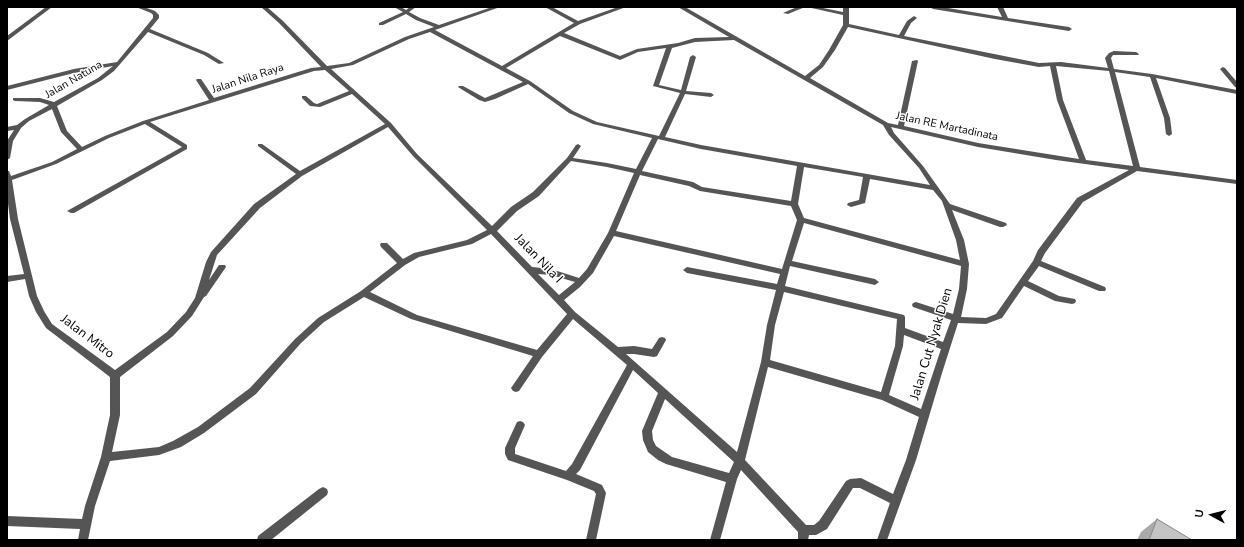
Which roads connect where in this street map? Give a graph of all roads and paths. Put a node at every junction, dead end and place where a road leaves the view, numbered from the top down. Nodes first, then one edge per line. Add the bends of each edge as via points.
1 (49, 7) edge
2 (139, 7) edge
3 (264, 7) edge
4 (397, 7) edge
5 (413, 7) edge
6 (497, 7) edge
7 (548, 7) edge
8 (622, 7) edge
9 (681, 7) edge
10 (802, 7) edge
11 (810, 7) edge
12 (846, 7) edge
13 (933, 7) edge
14 (1000, 7) edge
15 (822, 8) edge
16 (408, 12) junction
17 (786, 13) dead end
18 (845, 14) junction
19 (914, 18) dead end
20 (1006, 19) junction
21 (578, 23) junction
22 (381, 24) dead end
23 (846, 25) junction
24 (439, 27) junction
25 (1070, 29) dead end
26 (148, 30) junction
27 (431, 30) junction
28 (561, 34) junction
29 (901, 36) junction
30 (7, 39) edge
31 (738, 40) junction
32 (669, 48) junction
33 (1136, 54) dead end
34 (693, 57) dead end
35 (915, 61) dead end
36 (221, 63) dead end
37 (118, 64) junction
38 (1052, 65) junction
39 (325, 67) junction
40 (502, 68) junction
41 (1223, 69) dead end
42 (1111, 70) junction
43 (1152, 76) junction
44 (806, 78) junction
45 (199, 80) dead end
46 (528, 82) junction
47 (1237, 86) edge
48 (461, 87) dead end
49 (7, 88) edge
50 (352, 92) junction
51 (683, 92) junction
52 (1237, 92) edge
53 (711, 95) dead end
54 (304, 97) dead end
55 (16, 99) dead end
56 (213, 101) junction
57 (53, 104) junction
58 (145, 122) junction
59 (389, 124) junction
60 (886, 124) junction
61 (19, 127) junction
62 (901, 127) junction
63 (7, 129) edge
64 (1170, 134) dead end
65 (658, 138) junction
66 (260, 144) dead end
67 (578, 146) dead end
68 (82, 150) junction
69 (7, 158) edge
70 (569, 160) junction
71 (1083, 161) junction
72 (801, 165) junction
73 (1137, 168) junction
74 (638, 172) junction
75 (297, 176) junction
76 (868, 176) junction
77 (7, 179) edge
78 (1237, 182) edge
79 (936, 188) junction
80 (794, 204) junction
81 (852, 205) dead end
82 (946, 205) junction
83 (71, 211) dead end
84 (804, 220) junction
85 (1003, 225) dead end
86 (492, 231) junction
87 (612, 233) junction
88 (384, 245) dead end
89 (1037, 262) junction
90 (402, 263) junction
91 (965, 264) junction
92 (788, 266) junction
93 (222, 267) dead end
94 (530, 270) junction
95 (686, 270) dead end
96 (28, 276) junction
97 (7, 279) edge
98 (581, 281) junction
99 (875, 282) dead end
100 (1023, 282) junction
101 (787, 290) junction
102 (1102, 290) dead end
103 (364, 293) junction
104 (199, 299) junction
105 (558, 300) junction
106 (1072, 301) dead end
107 (916, 305) dead end
108 (572, 314) junction
109 (956, 319) junction
110 (901, 330) junction
111 (662, 340) dead end
112 (946, 347) junction
113 (617, 351) junction
114 (539, 354) junction
115 (771, 363) junction
116 (632, 364) junction
117 (115, 375) junction
118 (516, 388) dead end
119 (663, 391) junction
120 (884, 397) junction
121 (924, 415) junction
122 (520, 425) dead end
123 (106, 457) junction
124 (743, 465) junction
125 (568, 476) junction
126 (732, 479) junction
127 (323, 492) dead end
128 (895, 500) junction
129 (7, 521) edge
130 (87, 524) junction
131 (803, 535) edge
132 (83, 540) edge
133 (262, 540) edge
134 (592, 540) edge
135 (715, 540) edge
136 (882, 540) edge

1 - 30 street
2 - 26 street, Jalan Natuna via 155,11 156,18
3 - 39 street, Jalan Nila I
4 - 16 street
5 - 16 street
6 - 24 street, Jalan Nila Raya
7 - 21 street
8 - 21 street
9 - 31 street, Jalan RE Martadinata
10 - 17 street
11 - 15 street
12 - 18 street
13 - 20 street
14 - 20 street
15 - 18 street
16 - 22 street
16 - 24 street
18 - 23 street
19 - 29 street
20 - 25 street
21 - 28 street
23 - 29 street
23 - 44 street via 821,66
24 - 27 street, Jalan Nila Raya
26 - 36 street via 206,54
26 - 37 street, Jalan Natuna
27 - 39 street, Jalan Nila Raya via 386,46 351,64
27 - 40 street
28 - 32 street via 619,58 637,51
28 - 40 street
29 - 38 street via 995,57
31 - 32 street via 701,40
31 - 44 street, Jalan RE Martadinata
32 - 51 street via 656,86
33 - 42 street via 1111,54 1108,58
34 - 51 street
35 - 62 street
37 - 49 street via 74,71
37 - 57 street, Jalan Natuna via 100,79
38 - 42 street
38 - 71 street via 1060,100
39 - 50 street, Jalan Nila I
39 - 56 street, Jalan Nila Raya
40 - 46 street
41 - 47 street
42 - 43 street
42 - 73 street
43 - 52 street
43 - 64 street
44 - 60 street, Jalan RE Martadinata
45 - 56 street
46 - 48 street via 483,100
46 - 65 street via 567,109 595,123
50 - 54 street via 315,106
50 - 59 street, Jalan Nila I
51 - 53 street
51 - 65 street
55 - 57 street via 40,100
56 - 58 street, Jalan Nila Raya
57 - 61 street, Jalan Natuna
57 - 68 street via 64,132
58 - 68 street, Jalan Nila Raya
58 - 83 street via 185,148
59 - 75 street
59 - 86 street, Jalan Nila I via 413,154
60 - 62 street, Jalan RE Martadinata
60 - 79 street, Jalan Cut Nyak Dien via 891,134
61 - 63 street
61 - 69 street, Jalan Natuna via 10,141
62 - 71 street, Jalan RE Martadinata via 978,145
65 - 72 street
65 - 74 street
66 - 75 street
67 - 70 street
68 - 77 street, Jalan Nila Raya via 54,163
70 - 74 street
70 - 86 street via 536,194 514,209
71 - 73 street, Jalan RE Martadinata
72 - 76 street
72 - 80 street
73 - 78 street, Jalan RE Martadinata
73 - 89 street via 1080,200 1041,252
74 - 80 street via 686,183 700,189
74 - 87 street
75 - 104 street via 257,206 214,254
76 - 79 street
76 - 81 street via 862,201
77 - 96 street, Jalan Mitro
79 - 82 street, Jalan Cut Nyak Dien
80 - 84 street
82 - 85 street
82 - 91 street, Jalan Cut Nyak Dien via 960,240
84 - 91 street
84 - 92 street
86 - 90 street via 469,242 417,255
86 - 94 street, Jalan Nila I
87 - 92 street
87 - 98 street via 590,271
88 - 90 street
89 - 100 street
89 - 102 street
90 - 103 street
91 - 109 street, Jalan Cut Nyak Dien via 963,289
92 - 99 street via 801,266
92 - 101 street
93 - 104 street
94 - 98 street via 551,272
94 - 105 street, Jalan Nila I
95 - 101 street
96 - 97 street
96 - 117 street, Jalan Mitro via 40,312 49,326
98 - 105 street
100 - 106 street via 1058,298
100 - 109 street via 996,318 977,322
101 - 110 street via 901,317
101 - 115 street via 771,324
103 - 114 street via 414,317
103 - 123 street via 321,320 298,341 266,379 201,430 159,451
104 - 117 street via 170,334
105 - 108 street, Jalan Nila I
107 - 109 street
108 - 113 street, Jalan Nila I
108 - 114 street
109 - 112 street, Jalan Cut Nyak Dien
110 - 112 street
110 - 120 street
111 - 113 street via 654,353
112 - 121 street, Jalan Cut Nyak Dien
113 - 116 street, Jalan Nila I
114 - 118 street
115 - 120 street
115 - 124 street
116 - 119 street, Jalan Nila I
116 - 125 street via 576,467
117 - 123 street, Jalan Mitro via 115,415
119 - 124 street, Jalan Nila I
119 - 126 street via 647,431 652,449 670,461
120 - 121 street
121 - 128 street, Jalan Cut Nyak Dien via 911,460
122 - 125 street via 510,448 512,457
123 - 130 street, Jalan Mitro via 90,506
124 - 126 street
124 - 131 street, Jalan Nila I via 763,485
125 - 134 street via 598,488 601,493
126 - 135 street
127 - 133 street
128 - 131 street via 861,484 850,484 823,525
128 - 136 street, Jalan Cut Nyak Dien
129 - 130 street
130 - 132 street, Jalan Mitro

